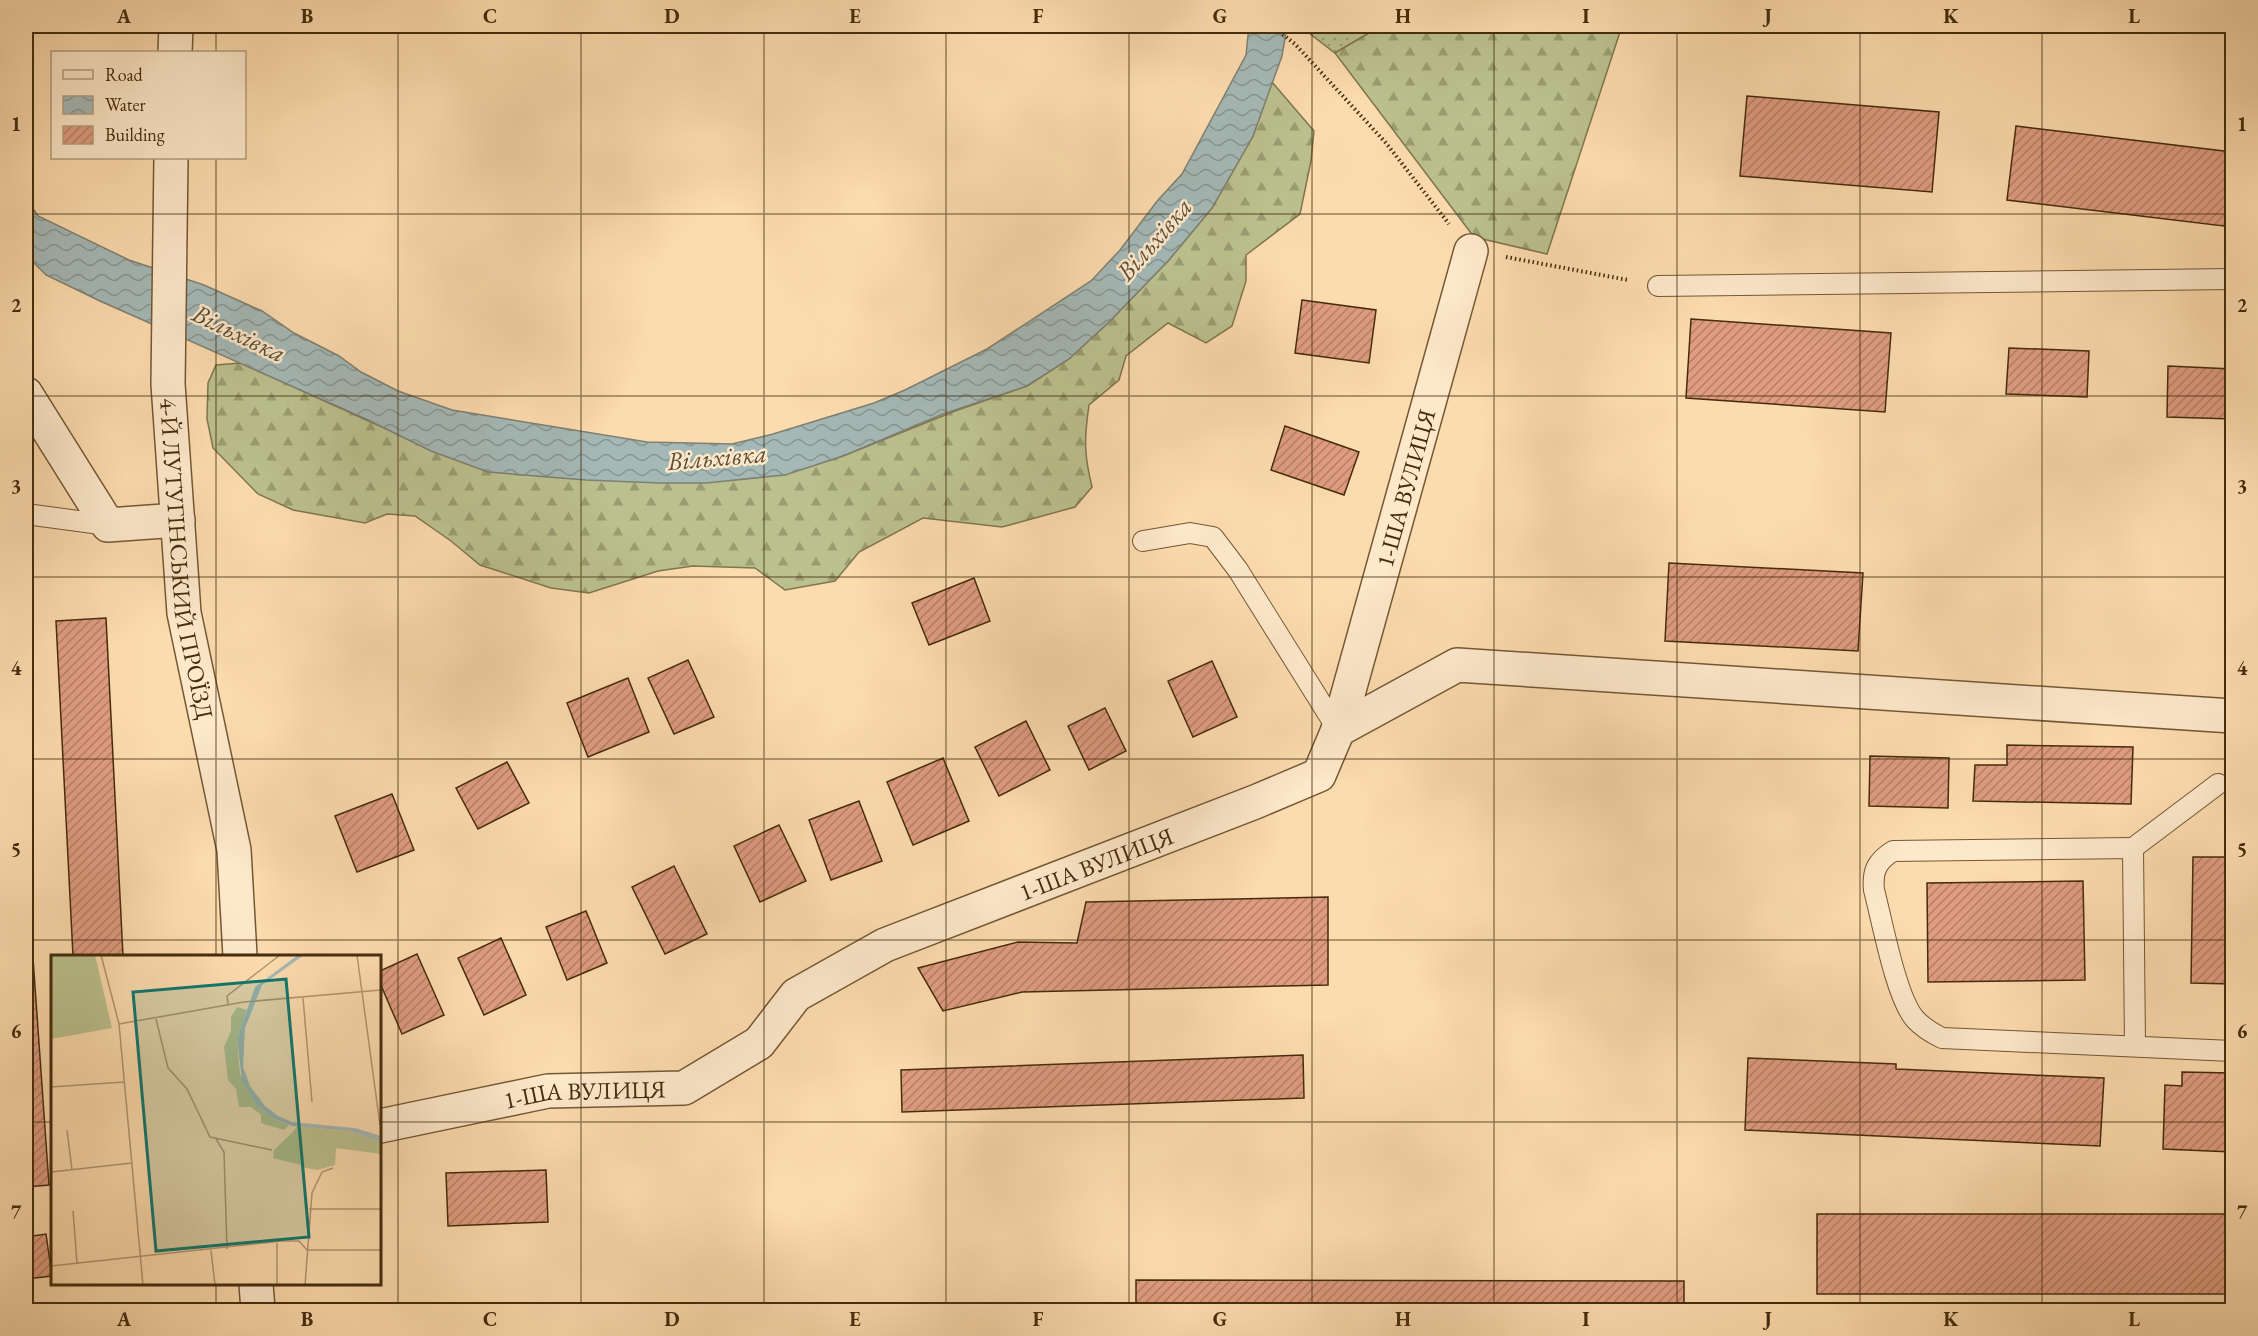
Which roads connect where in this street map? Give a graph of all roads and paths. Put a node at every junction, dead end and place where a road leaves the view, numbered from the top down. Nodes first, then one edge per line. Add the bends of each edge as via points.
1 (176, 26) edge
2 (1272, 26) edge
3 (175, 51) edge
4 (171, 159) edge
5 (1471, 251) junction
6 (2232, 279) edge
7 (1658, 286) joint
8 (26, 394) edge
9 (26, 514) edge
10 (178, 520) junction
11 (108, 525) junction
12 (1143, 541) dead end
13 (2232, 716) edge
14 (1338, 730) junction
15 (2218, 784) dead end
16 (2133, 848) junction
17 (240, 955) edge
18 (2135, 1046) junction
19 (2232, 1051) edge
20 (381, 1126) edge
21 (256, 1285) edge
22 (258, 1311) edge

1 - 3 street
2 - 5 path via 1295,44 1386,143
4 - 10 street, 4-Й ЛУТУГІНСЬКИЙ ПРОЇЗД via 168,384
5 - 7 path
5 - 14 street, 1-ША ВУЛИЦЯ
6 - 7 lane
8 - 11 street
9 - 11 lane
10 - 11 street
10 - 17 street, 4-Й ЛУТУГІНСЬКИЙ ПРОЇЗД via 184,613 234,850
12 - 14 lane via 1190,532 1213,537 1238,570
13 - 14 street via 1457,665
14 - 20 street, 1-ША ВУЛИЦЯ via 1319,775 885,945 796,995 759,1043 684,1088 548,1091
15 - 16 lane
16 - 18 lane
16 - 18 lane via 1893,851 1876,866 1873,877 1902,996 1913,1018 1926,1030 1942,1038
18 - 19 lane
21 - 22 street

